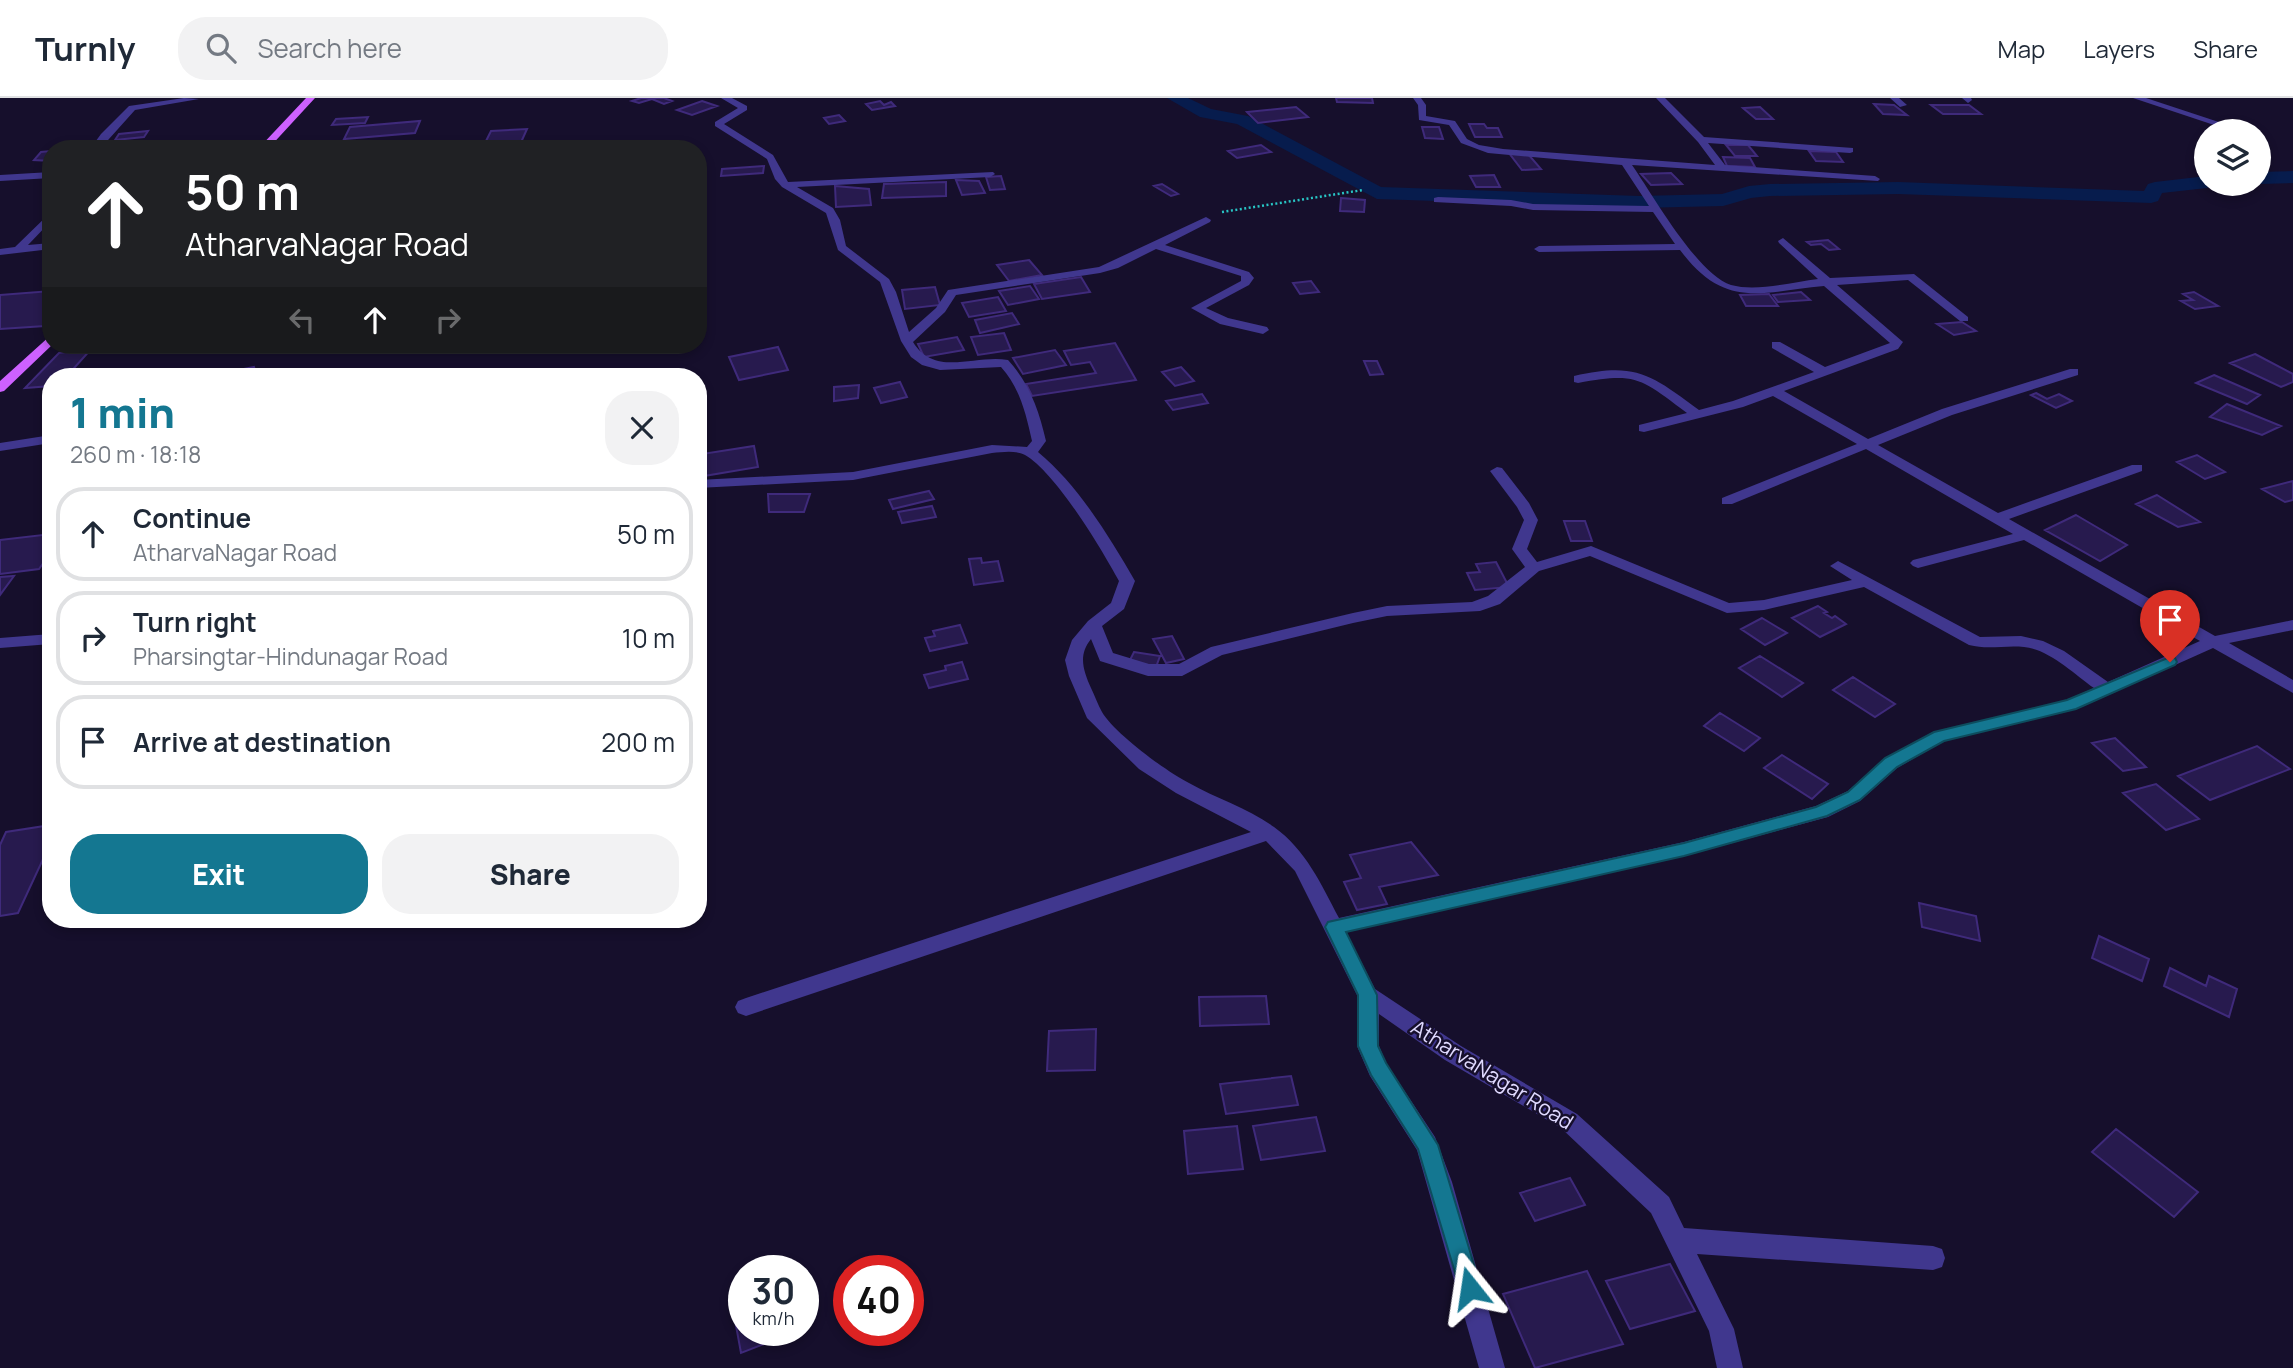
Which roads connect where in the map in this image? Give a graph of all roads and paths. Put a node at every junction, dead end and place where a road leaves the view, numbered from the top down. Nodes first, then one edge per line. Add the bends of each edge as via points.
1 (311, 98) edge
2 (725, 98) edge
3 (1417, 98) edge
4 (1660, 98) edge
5 (1894, 98) edge
6 (2137, 98) edge
7 (195, 99) edge
8 (1903, 105) dead end
9 (2204, 119) edge
10 (101, 140) edge
11 (271, 140) edge
12 (1701, 140) junction
13 (1850, 150) dead end
14 (1624, 160) junction
15 (1722, 168) junction
16 (990, 174) dead end
17 (42, 176) edge
18 (0, 178) edge
19 (1875, 179) dead end
20 (786, 185) junction
21 (1363, 190) dead end
22 (1438, 200) dead end
23 (1654, 205) junction
24 (1206, 220) joint
25 (42, 225) edge
26 (1783, 241) dead end
27 (1155, 246) junction
28 (42, 247) edge
29 (1684, 247) junction
30 (19, 249) junction
31 (1539, 249) dead end
32 (0, 251) edge
33 (1827, 282) junction
34 (1964, 318) dead end
35 (1263, 330) dead end
36 (907, 341) junction
37 (1776, 345) dead end
38 (42, 348) edge
39 (1822, 371) junction
40 (2074, 372) dead end
41 (1578, 379) dead end
42 (0, 388) edge
43 (1774, 391) junction
44 (1699, 415) junction
45 (1644, 428) dead end
46 (42, 440) edge
47 (1870, 444) junction
48 (0, 447) edge
49 (1030, 452) junction
50 (2137, 468) dead end
51 (1497, 471) dead end
52 (707, 483) edge
53 (1727, 501) dead end
54 (1997, 519) junction
55 (2025, 535) junction
56 (1918, 563) dead end
57 (1838, 566) dead end
58 (1534, 568) junction
59 (1867, 581) junction
60 (1094, 625) junction
61 (2293, 625) edge
62 (42, 640) edge
63 (2216, 641) junction
64 (0, 643) edge
65 (2293, 687) edge
66 (2108, 690) junction
67 (1269, 833) junction
68 (1334, 927) junction
69 (1368, 995) junction
70 (746, 1007) dead end
71 (1677, 1240) junction
72 (1933, 1258) dead end
73 (1492, 1368) edge
74 (1730, 1368) edge

1 - 11 main road
2 - 20 street via 744,108 718,124 770,157
3 - 14 street via 1422,106 1420,117 1452,123 1461,138 1482,149
4 - 12 street
5 - 8 street
6 - 9 street
7 - 10 street via 132,108
12 - 13 street
12 - 15 street
14 - 15 street
14 - 23 street
15 - 19 street
16 - 20 street
17 - 18 street
20 - 36 street via 826,207 842,248 884,279
21 - 24 path via 1239,208
22 - 23 street via 1542,208
23 - 29 street
24 - 27 street
25 - 30 street
26 - 33 street
27 - 35 street via 1245,274 1245,283 1196,308 1224,321
27 - 36 street via 1100,270 952,292 941,310
28 - 30 street
29 - 31 street
29 - 33 street via 1715,282 1729,288
30 - 32 street
33 - 34 street via 1910,276
33 - 39 street via 1897,342
36 - 49 street via 922,361 938,366 1004,363 1032,410 1039,441
37 - 39 street
38 - 42 main road
39 - 43 street
40 - 47 street via 1947,412
41 - 44 street via 1616,372 1633,374 1650,380
43 - 44 street
43 - 47 street
44 - 45 street
46 - 48 street
47 - 53 street
47 - 54 street
49 - 52 street via 979,451 853,476
49 - 60 street via 1051,472 1127,581 1118,605
50 - 54 street
51 - 58 street via 1531,520 1519,549
54 - 55 street
55 - 56 street
55 - 63 street
57 - 59 street
58 - 59 street via 1591,551 1727,608
58 - 60 street via 1494,600 1474,607 1387,611 1353,618 1217,651 1182,670 1148,670 1106,657
59 - 66 street via 1975,641 1987,645 2033,643
60 - 67 street, AtharvaNagar Road via 1078,643 1073,660 1096,718 1145,764
61 - 63 street
62 - 64 street
63 - 65 street
63 - 66 street
66 - 68 street via 2071,705 1939,736 1891,763 1854,796 1821,812 1684,849
67 - 68 street, AtharvaNagar Road via 1302,866
67 - 70 street
68 - 69 street, AtharvaNagar Road
69 - 71 street, AtharvaNagar Road via 1453,1053 1569,1121 1660,1205
69 - 73 street via 1368,1046 1427,1145
71 - 72 street
71 - 74 street, AtharvaNagar Road via 1721,1329

